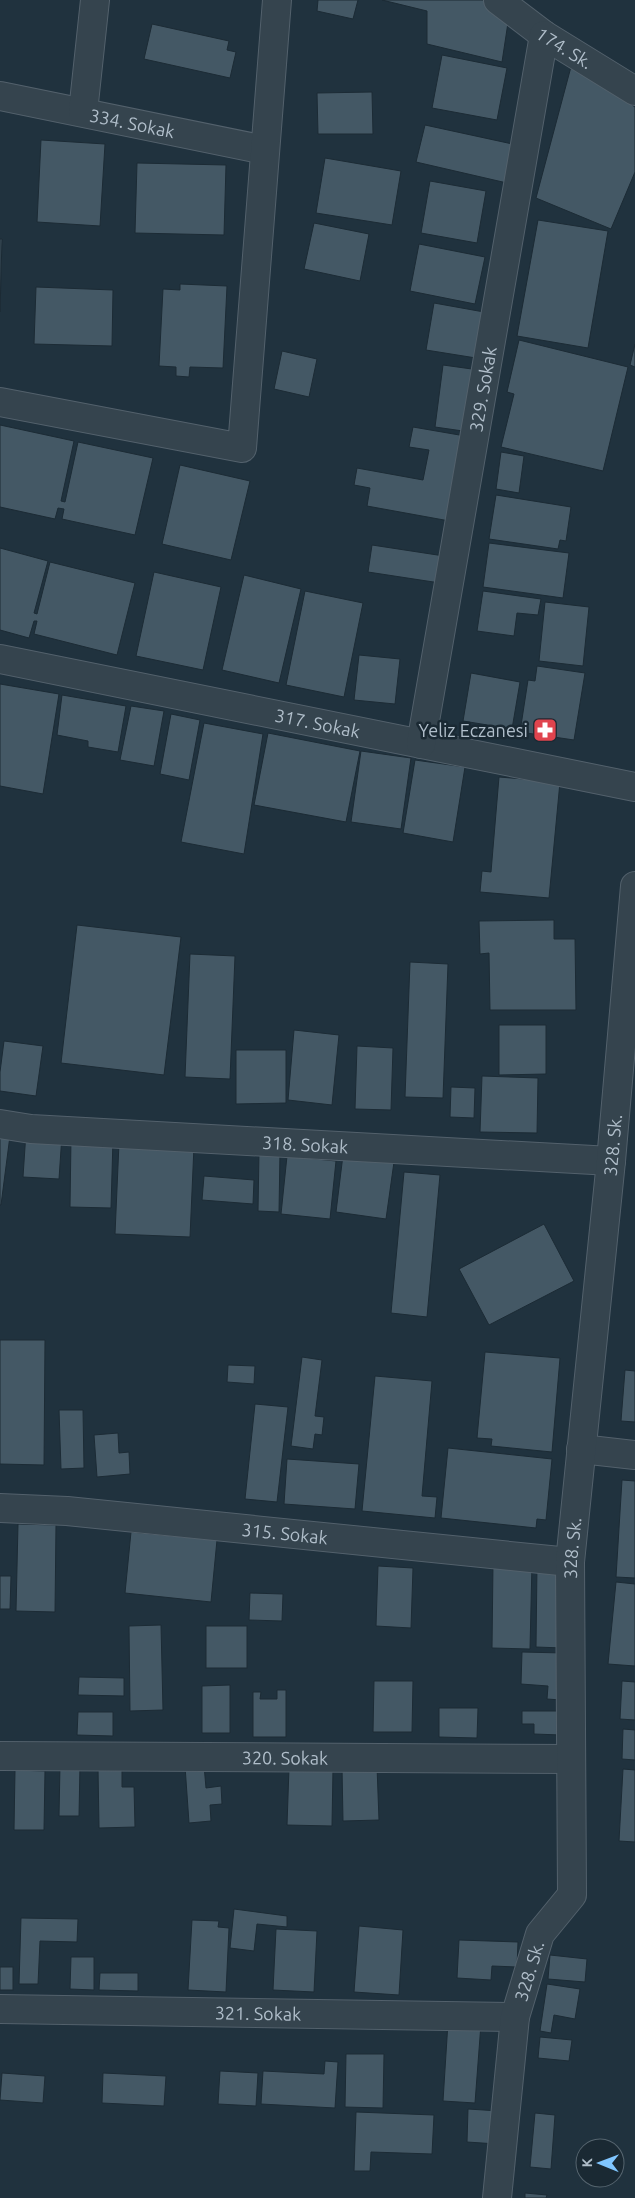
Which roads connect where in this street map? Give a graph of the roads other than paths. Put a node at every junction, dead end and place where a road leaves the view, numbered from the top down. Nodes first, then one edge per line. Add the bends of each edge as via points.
1 (96, 0) edge
2 (277, 0) edge
3 (498, 0) edge
4 (544, 35) junction
5 (635, 91) edge
6 (0, 96) edge
7 (83, 112) junction
8 (265, 150) junction
9 (0, 402) edge
10 (0, 659) edge
11 (421, 744) junction
12 (635, 787) edge
13 (635, 886) edge
14 (632, 934) edge
15 (0, 1124) edge
16 (611, 1161) junction
17 (581, 1449) junction
18 (635, 1455) edge
19 (0, 1508) edge
20 (570, 1562) junction
21 (0, 1756) edge
22 (571, 1758) junction
23 (0, 2009) edge
24 (515, 2016) junction
25 (497, 2198) edge

1 - 7 street
2 - 8 street
3 - 4 street, 174. Sk.
4 - 5 street, 174. Sk.
4 - 11 street, 329. Sokak
6 - 7 street, 334. Sokak
7 - 8 street, 334. Sokak
8 - 9 street via 242,448
10 - 11 street, 317. Sokak
11 - 12 street, 317. Sokak
13 - 14 street, 328. Sk.
14 - 16 street, 328. Sk.
15 - 16 street, 318. Sokak via 41,1130
16 - 17 street, 328. Sk.
17 - 18 street
17 - 20 street, 328. Sk.
19 - 20 street, 315. Sokak via 67,1511
20 - 22 street, 328. Sk.
21 - 22 street, 320. Sokak
22 - 24 street, 328. Sk. via 572,1895 540,1934
23 - 24 street, 321. Sokak
24 - 25 street, 328. Sk.

